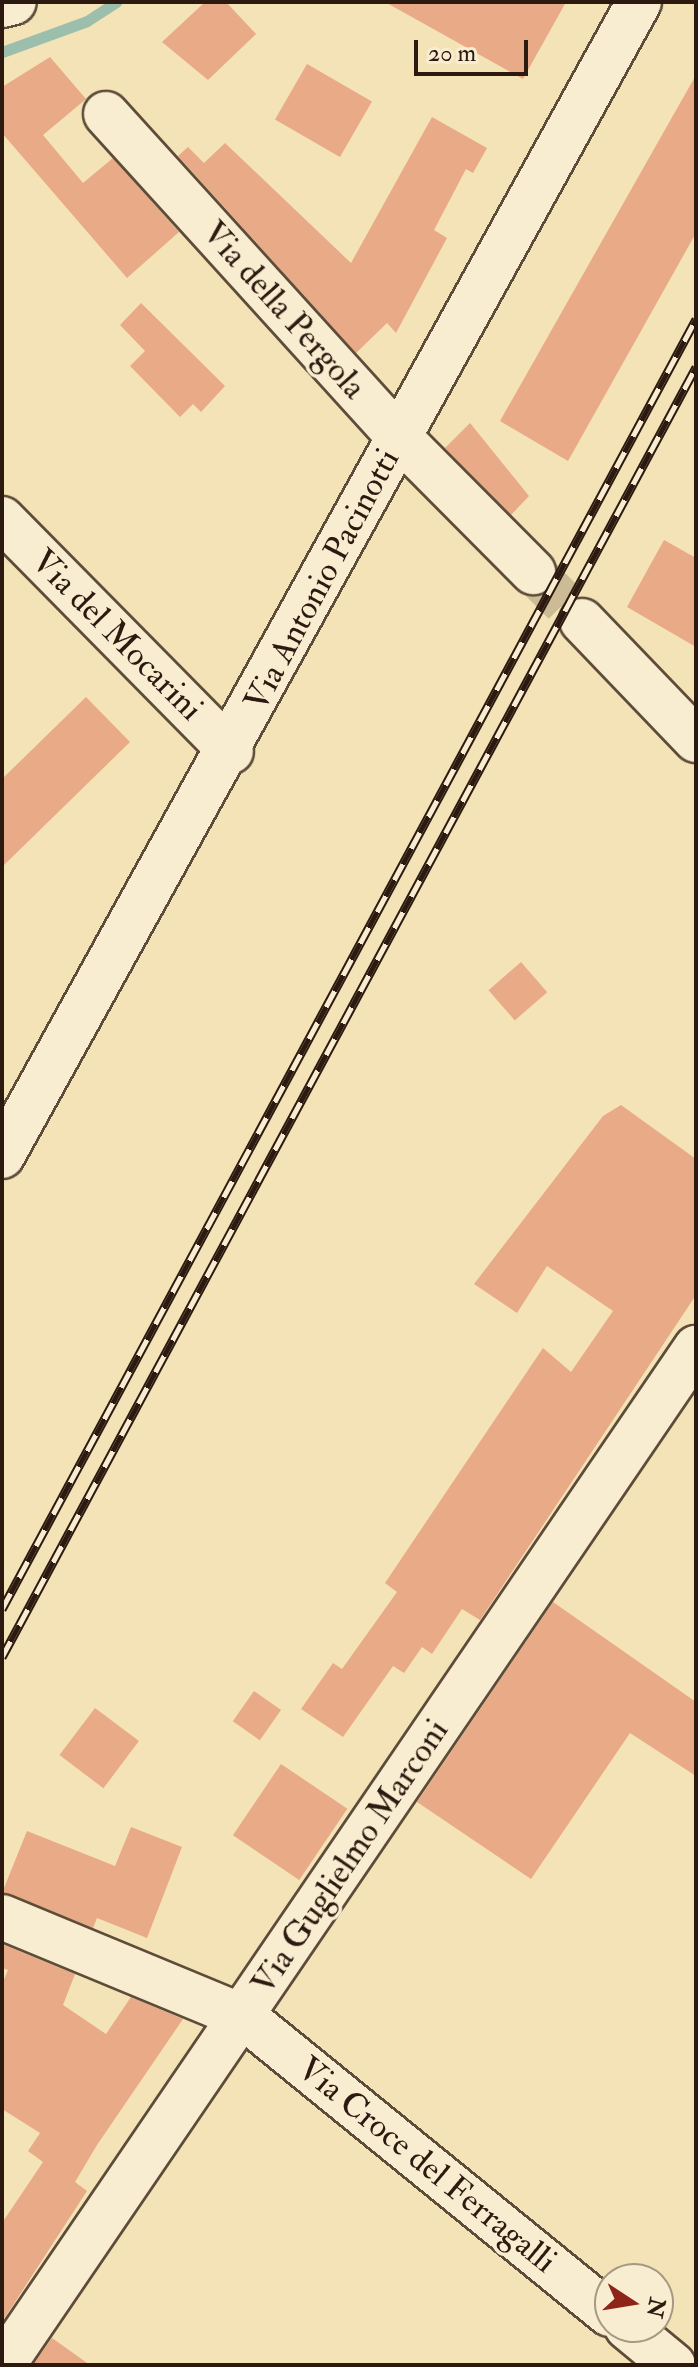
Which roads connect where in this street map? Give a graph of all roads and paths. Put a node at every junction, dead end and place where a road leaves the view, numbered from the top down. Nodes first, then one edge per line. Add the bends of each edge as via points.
1 (14, 2) edge
2 (639, 2) edge
3 (2, 5) edge
4 (106, 114) dead end
5 (398, 436) junction
6 (2, 519) edge
7 (533, 572) tunnel mouth
8 (582, 621) tunnel mouth
9 (696, 740) edge
10 (231, 751) junction
11 (2, 1156) edge
12 (696, 1348) edge
13 (2, 1917) edge
14 (244, 2017) junction
15 (594, 2301) edge
16 (646, 2343) edge
17 (3, 2365) edge
18 (673, 2365) edge

1 - 3 street
2 - 5 street, Via Antonio Pacinotti
4 - 5 street, Via della Pergola
5 - 7 street, Via della Pergola
5 - 10 street, Via Antonio Pacinotti
6 - 10 street, Via del Mocarini
8 - 9 street
10 - 11 street, Via Antonio Pacinotti
12 - 14 street, Via Guglielmo Marconi
13 - 14 street, Via Croce del Ferragalli
14 - 15 street, Via Croce del Ferragalli
14 - 17 street, Via Guglielmo Marconi
16 - 18 street

